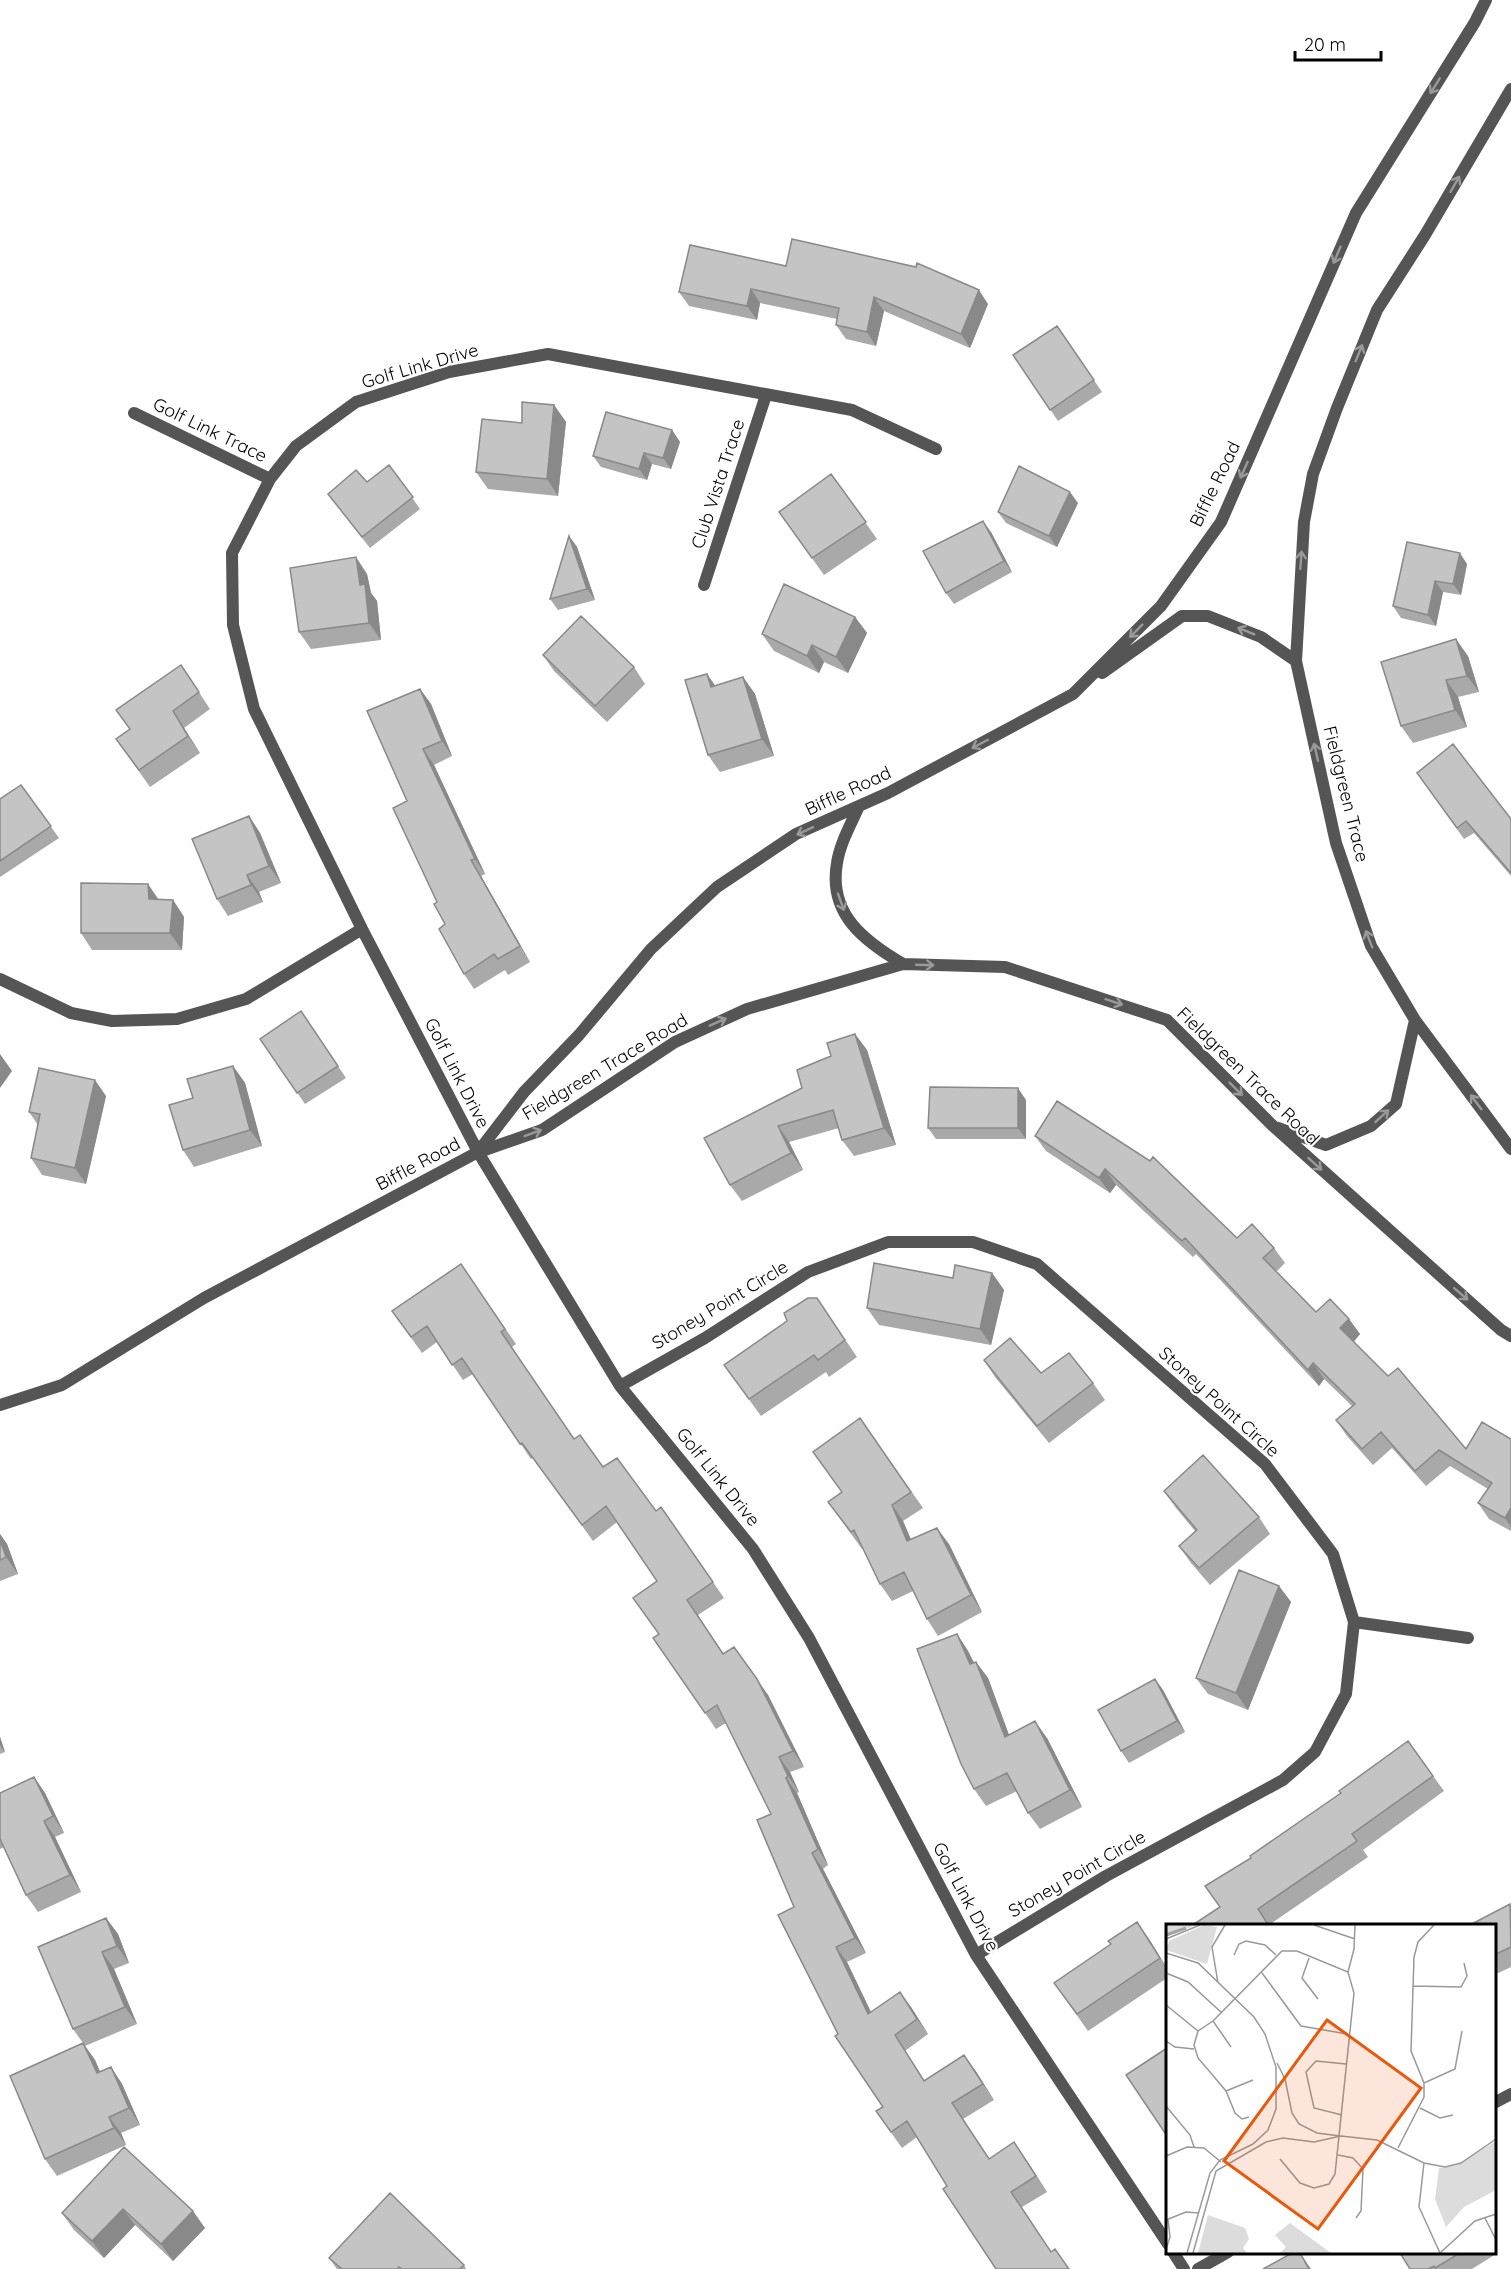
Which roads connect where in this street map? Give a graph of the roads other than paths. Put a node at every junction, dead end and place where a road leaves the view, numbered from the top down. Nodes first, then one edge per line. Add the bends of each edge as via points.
1 (1486, 0) edge
2 (1511, 89) edge
3 (766, 395) junction
4 (134, 413) dead end
5 (936, 449) dead end
6 (270, 479) junction
7 (704, 585) dead end
8 (1296, 662) junction
9 (1072, 694) junction
10 (859, 806) junction
11 (362, 928) junction
12 (903, 964) junction
13 (0, 979) edge
14 (1415, 1020) junction
15 (1272, 1125) junction
16 (1511, 1149) edge
17 (478, 1152) junction
18 (1511, 1336) edge
19 (620, 1386) junction
20 (0, 1405) edge
21 (1354, 1622) junction
22 (1468, 1638) dead end
23 (976, 1955) junction
24 (1511, 2094) edge
25 (1496, 2102) edge
26 (1166, 2242) edge
27 (1174, 2254) edge
28 (1226, 2254) edge
29 (1184, 2269) edge
30 (1198, 2269) edge

1 -> 9 street, Biffle Road via 1356,213 1221,522 1161,606
8 -> 2 street, Fieldgreen Trace via 1304,522 1313,474 1377,310
3 - 5 street, Golf Link Drive via 852,410
3 - 6 street, Golf Link Drive via 548,354 449,372 356,402 296,446
3 - 7 street, Club Vista Trace
4 - 6 street, Golf Link Trace
6 - 11 street, Golf Link Drive via 232,553 233,625 254,710
8 -> 9 street via 1261,637 1208,616 1182,616
14 -> 8 street, Fieldgreen Trace via 1371,946 1336,843
9 -> 10 street, Biffle Road
10 -> 12 street via 836,864 837,896 849,923 874,948
10 -> 17 street, Biffle Road via 796,834 717,887 651,949 579,1035 524,1092
11 - 13 street via 246,999 177,1019 112,1021 70,1013
11 - 17 street, Golf Link Drive
12 -> 15 street, Fieldgreen Trace Road via 1005,967 1167,1020
17 -> 12 street, Fieldgreen Trace Road via 542,1130 675,1042 747,1009
15 -> 14 street via 1326,1146 1371,1126 1396,1104
16 -> 14 street, Fieldgreen Trace
15 -> 18 street, Fieldgreen Trace Road
17 - 19 street, Golf Link Drive
17 - 20 street, Biffle Road via 204,1298 62,1385
19 - 21 street, Stoney Point Circle via 705,1338 808,1272 888,1242 973,1242 1037,1264 1265,1464 1333,1554
19 - 23 street, Golf Link Drive via 753,1549 803,1628
21 - 22 street
21 - 23 street, Stoney Point Circle via 1346,1695 1315,1752 1283,1780 1106,1876
23 - 26 street, Golf Link Drive
24 - 25 street
27 - 29 street
28 - 30 street

